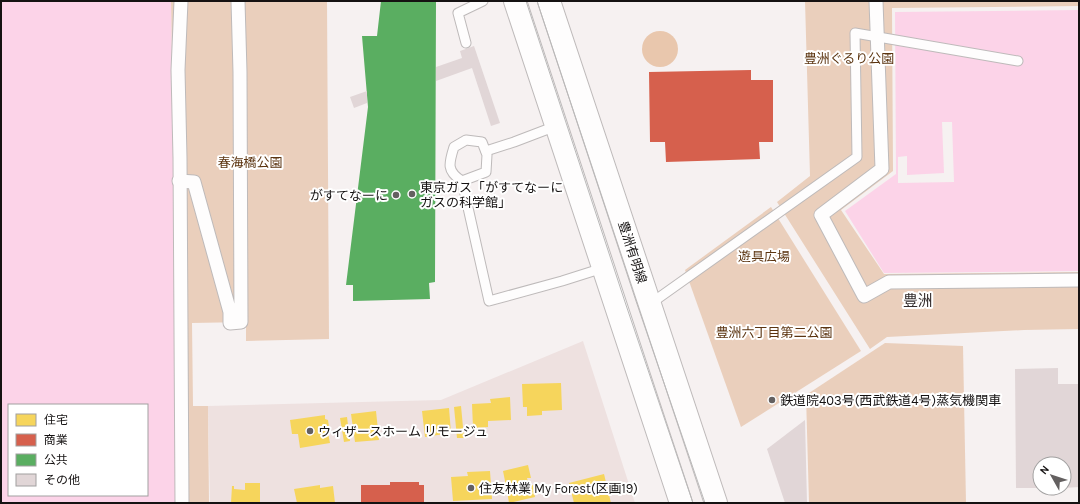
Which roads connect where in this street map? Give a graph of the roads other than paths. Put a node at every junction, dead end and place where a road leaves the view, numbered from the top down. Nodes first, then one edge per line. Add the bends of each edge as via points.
1 (180, 1) edge
2 (238, 1) edge
3 (483, 1) edge
4 (515, 1) edge
5 (549, 1) edge
6 (876, 1) edge
7 (877, 37) junction
8 (466, 43) dead end
9 (1018, 61) dead end
10 (556, 126) junction
11 (486, 151) junction
12 (462, 181) junction
13 (179, 182) junction
14 (603, 268) junction
15 (1079, 280) edge
16 (650, 304) junction
17 (182, 503) edge
18 (681, 503) edge
19 (716, 503) edge

1 - 13 street
2 - 13 street via 240,322 230,323 230,312 194,182
3 - 8 lane via 458,13
4 - 10 main road
5 - 16 main road, 豊洲有明線
6 - 7 street
7 - 9 lane
7 - 15 street via 882,169 821,215 864,296 889,282
7 - 16 lane via 855,33 857,157
10 - 11 lane
10 - 14 main road
11 - 12 lane via 486,172
11 - 12 lane via 482,142 466,140 454,147 449,163 455,176
12 - 14 lane via 489,301 562,282
13 - 17 street
14 - 18 main road
16 - 19 main road, 豊洲有明線

